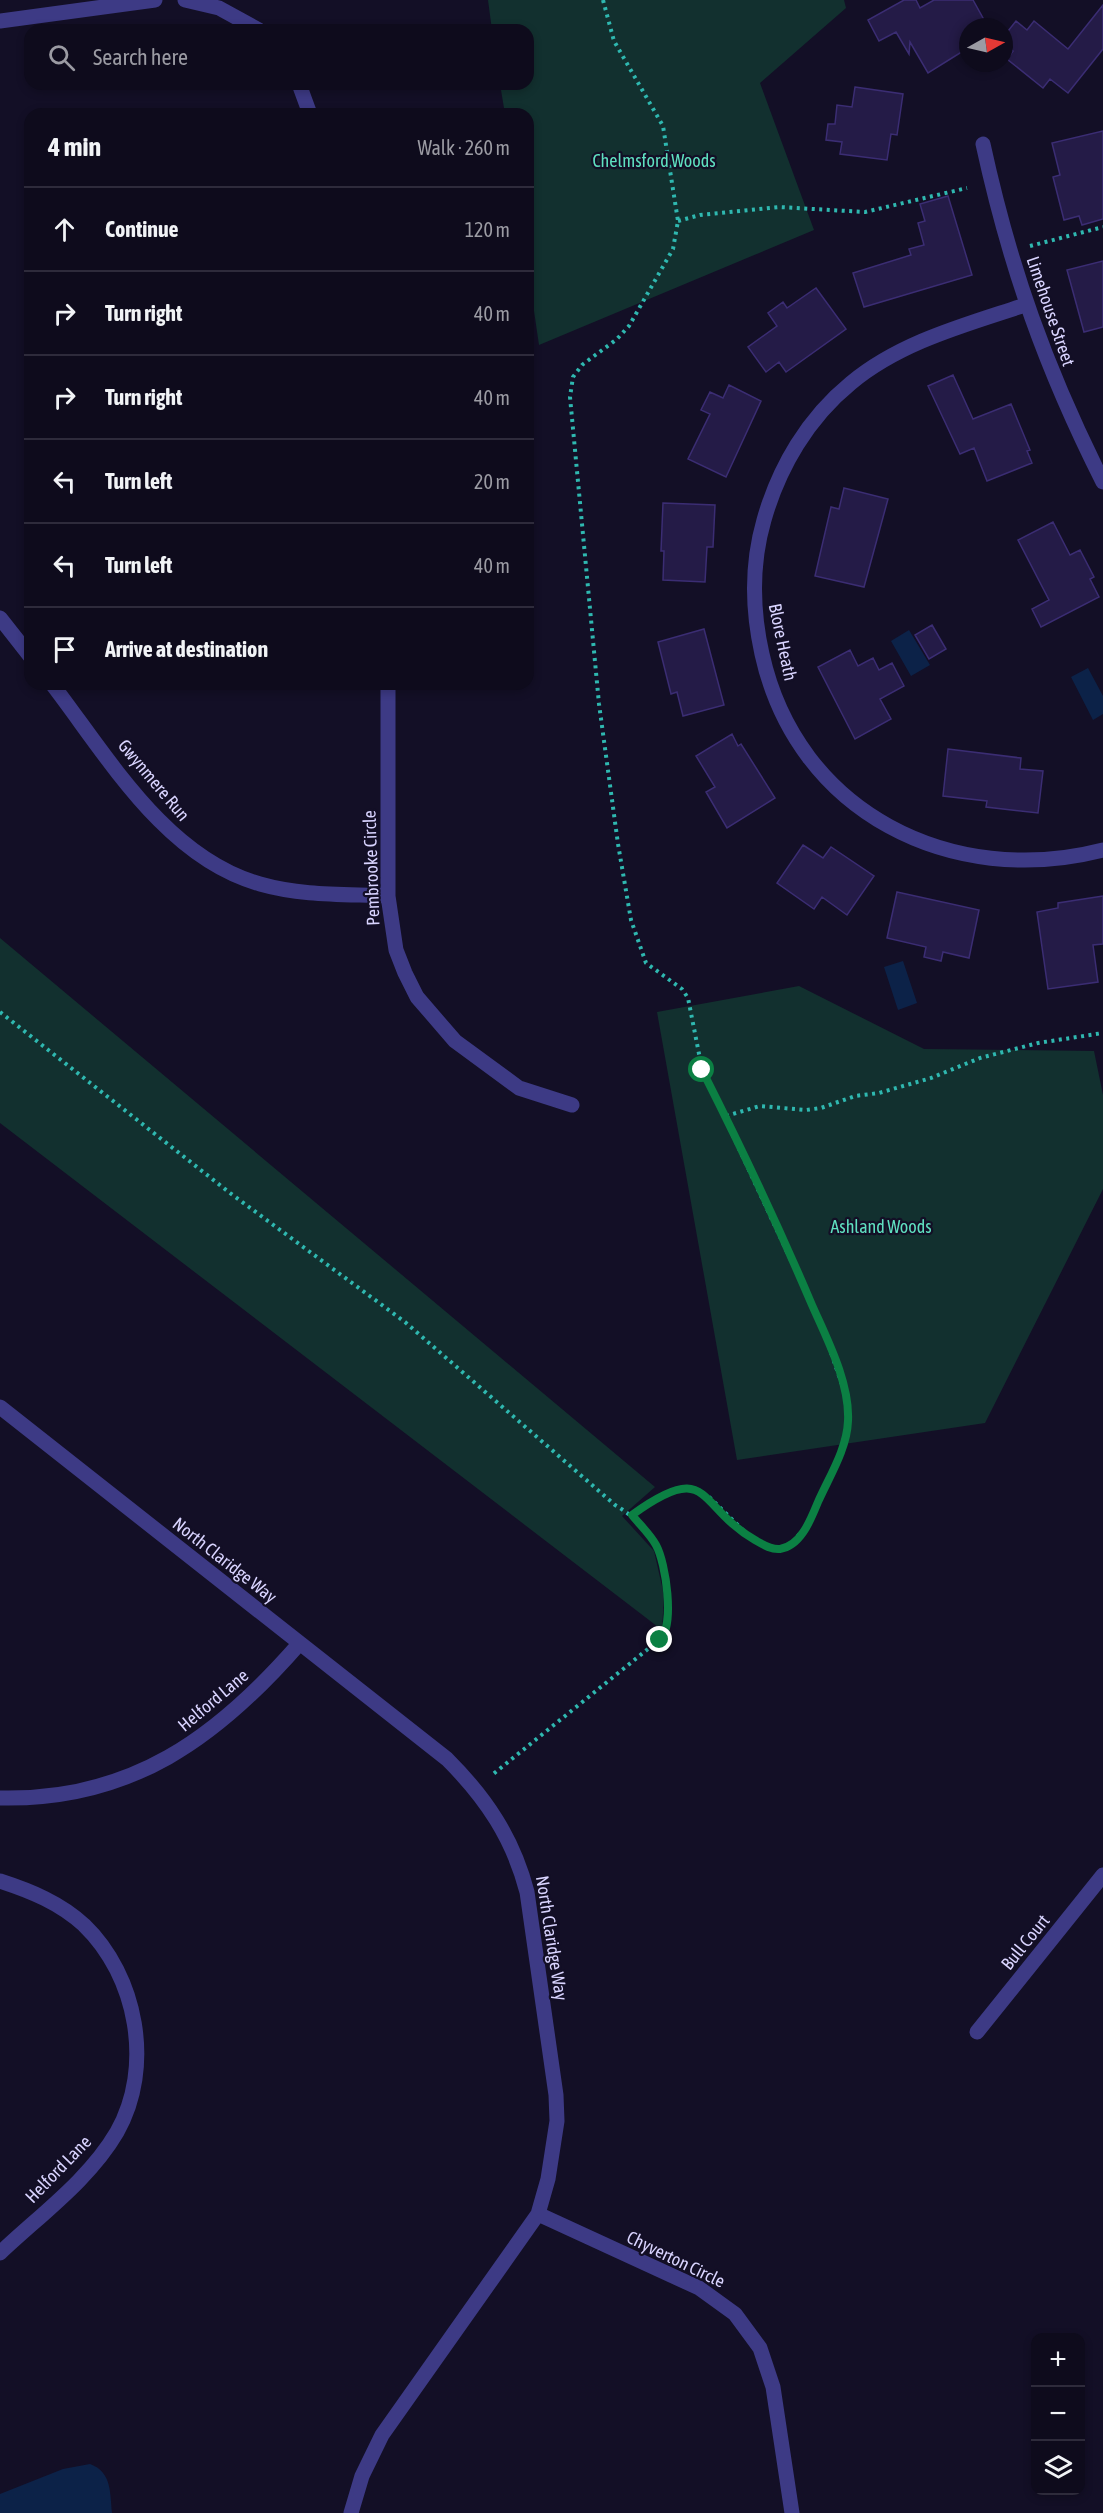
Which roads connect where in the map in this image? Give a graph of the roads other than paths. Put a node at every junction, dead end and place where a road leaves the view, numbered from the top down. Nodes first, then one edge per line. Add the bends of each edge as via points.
1 (155, 0) edge
2 (185, 0) edge
3 (0, 21) edge
4 (248, 24) edge
5 (301, 90) edge
6 (308, 108) edge
7 (983, 144) dead end
8 (1026, 305) junction
9 (1103, 482) edge
10 (0, 618) edge
11 (24, 648) edge
12 (57, 690) edge
13 (388, 690) edge
14 (1103, 850) edge
15 (388, 896) junction
16 (572, 1105) dead end
17 (0, 1407) edge
18 (299, 1644) junction
19 (0, 1798) edge
20 (1103, 1875) edge
21 (0, 1881) edge
22 (977, 2032) dead end
23 (538, 2214) junction
24 (0, 2253) edge
25 (351, 2513) edge
26 (792, 2513) edge

1 - 3 street
2 - 4 street via 219,8
5 - 6 street
7 - 8 street, Limehouse Street
8 - 9 street, Limehouse Street via 1069,415
8 - 14 street, Blore Heath via 908,347 858,377 825,407 789,459 768,504 754,567 756,624 768,679 788,724 834,785 875,818 920,842 990,859 1048,860
10 - 11 street
12 - 15 street, Gwynmere Run via 147,807 195,852 240,877 278,888 310,894
13 - 15 street, Pembrooke Circle
15 - 16 street, Pembrooke Circle via 396,951 417,997 436,1023 519,1088
17 - 18 street, North Claridge Way
18 - 19 street, Helford Lane via 231,1714 165,1760 88,1788 37,1797
18 - 23 street, North Claridge Way via 454,1766 485,1800 517,1859 527,1892 556,2095 555,2144
20 - 22 street, Bull Court
21 - 24 street, Helford Lane via 55,1903 99,1943 128,1996 136,2050 128,2100 118,2129 105,2150 86,2173
23 - 25 street, North Claridge Way via 382,2434 362,2476
23 - 26 street, Chyverton Circle via 699,2288 735,2314 760,2348 773,2387

